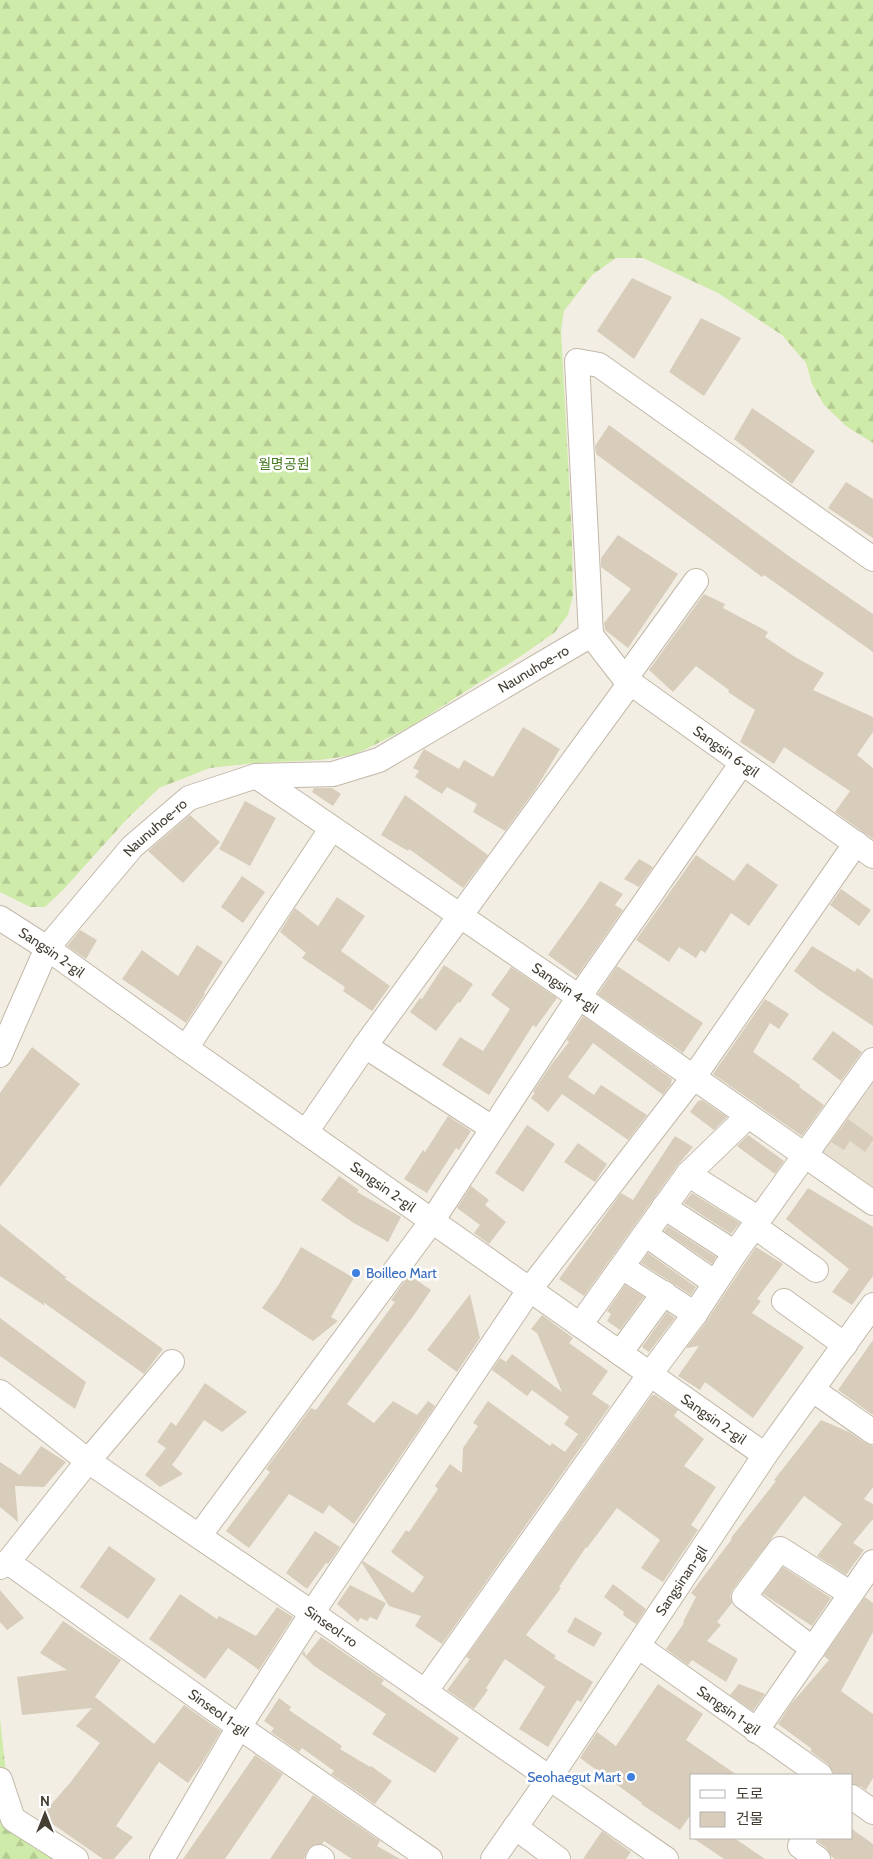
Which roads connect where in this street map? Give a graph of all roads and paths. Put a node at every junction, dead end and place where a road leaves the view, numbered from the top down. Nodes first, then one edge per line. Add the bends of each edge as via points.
1 (873, 559) edge
2 (696, 581) dead end
3 (591, 635) junction
4 (628, 681) junction
5 (742, 763) junction
6 (256, 776) junction
7 (332, 828) junction
8 (864, 850) edge
9 (460, 916) junction
10 (0, 918) edge
11 (47, 948) junction
12 (579, 997) junction
13 (365, 1046) junction
14 (186, 1048) junction
15 (0, 1055) edge
16 (873, 1060) edge
17 (693, 1078) junction
18 (748, 1116) junction
19 (492, 1128) junction
20 (306, 1132) junction
21 (804, 1155) junction
22 (688, 1174) junction
23 (873, 1204) edge
24 (664, 1207) junction
25 (432, 1221) junction
26 (757, 1222) junction
27 (645, 1234) junction
28 (735, 1253) junction
29 (622, 1267) junction
30 (816, 1270) dead end
31 (715, 1283) junction
32 (530, 1289) junction
33 (664, 1293) junction
34 (784, 1300) dead end
35 (873, 1305) edge
36 (695, 1314) junction
37 (580, 1325) junction
38 (845, 1345) junction
39 (620, 1353) junction
40 (172, 1362) dead end
41 (650, 1374) junction
42 (814, 1390) junction
43 (0, 1392) edge
44 (873, 1431) edge
45 (765, 1455) junction
46 (88, 1462) junction
47 (199, 1536) junction
48 (873, 1562) edge
49 (4, 1564) edge
50 (851, 1594) junction
51 (312, 1612) junction
52 (638, 1646) junction
53 (813, 1649) junction
54 (424, 1692) junction
55 (239, 1727) junction
56 (756, 1731) junction
57 (819, 1774) edge
58 (549, 1779) junction
59 (0, 1780) edge
60 (515, 1827) junction
61 (805, 1839) edge
62 (76, 1859) edge
63 (162, 1859) edge
64 (318, 1859) edge
65 (322, 1859) edge
66 (430, 1859) edge
67 (492, 1859) edge
68 (558, 1859) edge
69 (666, 1859) edge
70 (818, 1859) edge

1 - 3 street via 599,365 577,361
2 - 4 street
3 - 4 street, Sangsin 6-gil
3 - 6 street, Naunuhoe-ro via 379,760 333,774
4 - 5 street, Sangsin 6-gil
4 - 9 street
5 - 8 street, Sangsin 6-gil
5 - 12 street
6 - 7 street, Sangsin 4-gil
6 - 11 street, Naunuhoe-ro via 189,798 132,847
7 - 9 street, Sangsin 4-gil
7 - 14 street
8 - 17 street
9 - 12 street, Sangsin 4-gil
9 - 13 street
10 - 11 street, Sangsin 2-gil
11 - 14 street, Sangsin 2-gil
11 - 15 street, Naunuhoe-ro
12 - 17 street, Sangsin 4-gil
12 - 19 street
13 - 19 street
13 - 20 street
14 - 20 street, Sangsin 2-gil
16 - 21 street
17 - 18 street, Sangsin 4-gil
17 - 32 street
18 - 21 street, Sangsin 4-gil
18 - 22 street
19 - 25 street
20 - 25 street, Sangsin 2-gil
21 - 23 street, Sangsin 4-gil
21 - 26 street
22 - 24 street
22 - 26 street
24 - 27 street
24 - 28 street
25 - 32 street, Sangsin 2-gil
25 - 47 street
26 - 28 street
26 - 30 street
27 - 29 street
27 - 31 street
28 - 31 street
29 - 33 street
29 - 37 street
31 - 36 street
32 - 37 street, Sangsin 2-gil
32 - 51 street
33 - 36 street
33 - 39 street
34 - 38 street
35 - 38 street, Sangsinan-gil
36 - 41 street
37 - 39 street, Sangsin 2-gil
38 - 42 street, Sangsinan-gil
39 - 41 street, Sangsin 2-gil
40 - 46 street
41 - 45 street, Sangsin 2-gil
41 - 54 street
42 - 44 street
42 - 45 street, Sangsinan-gil
43 - 46 street, Sinseol-ro
45 - 52 street, Sangsinan-gil
46 - 47 street, Sinseol-ro
46 - 49 street
47 - 51 street, Sinseol-ro
48 - 50 street
49 - 55 street, Sinseol 1-gil
50 - 53 street
50 - 53 street via 780,1549 744,1597
51 - 54 street, Sinseol-ro
51 - 55 street
52 - 56 street, Sangsin 1-gil
52 - 58 street, Sangsinan-gil
53 - 56 street
54 - 58 street, Sinseol-ro
55 - 63 street
55 - 66 street, Sinseol 1-gil
56 - 57 street, Sangsin 1-gil
58 - 60 street, Sangsinan-gil
58 - 69 street, Sinseol-ro
59 - 62 street via 13,1819
60 - 67 street, Sangsinan-gil
60 - 68 street
61 - 70 street via 800,1846
64 - 65 street

